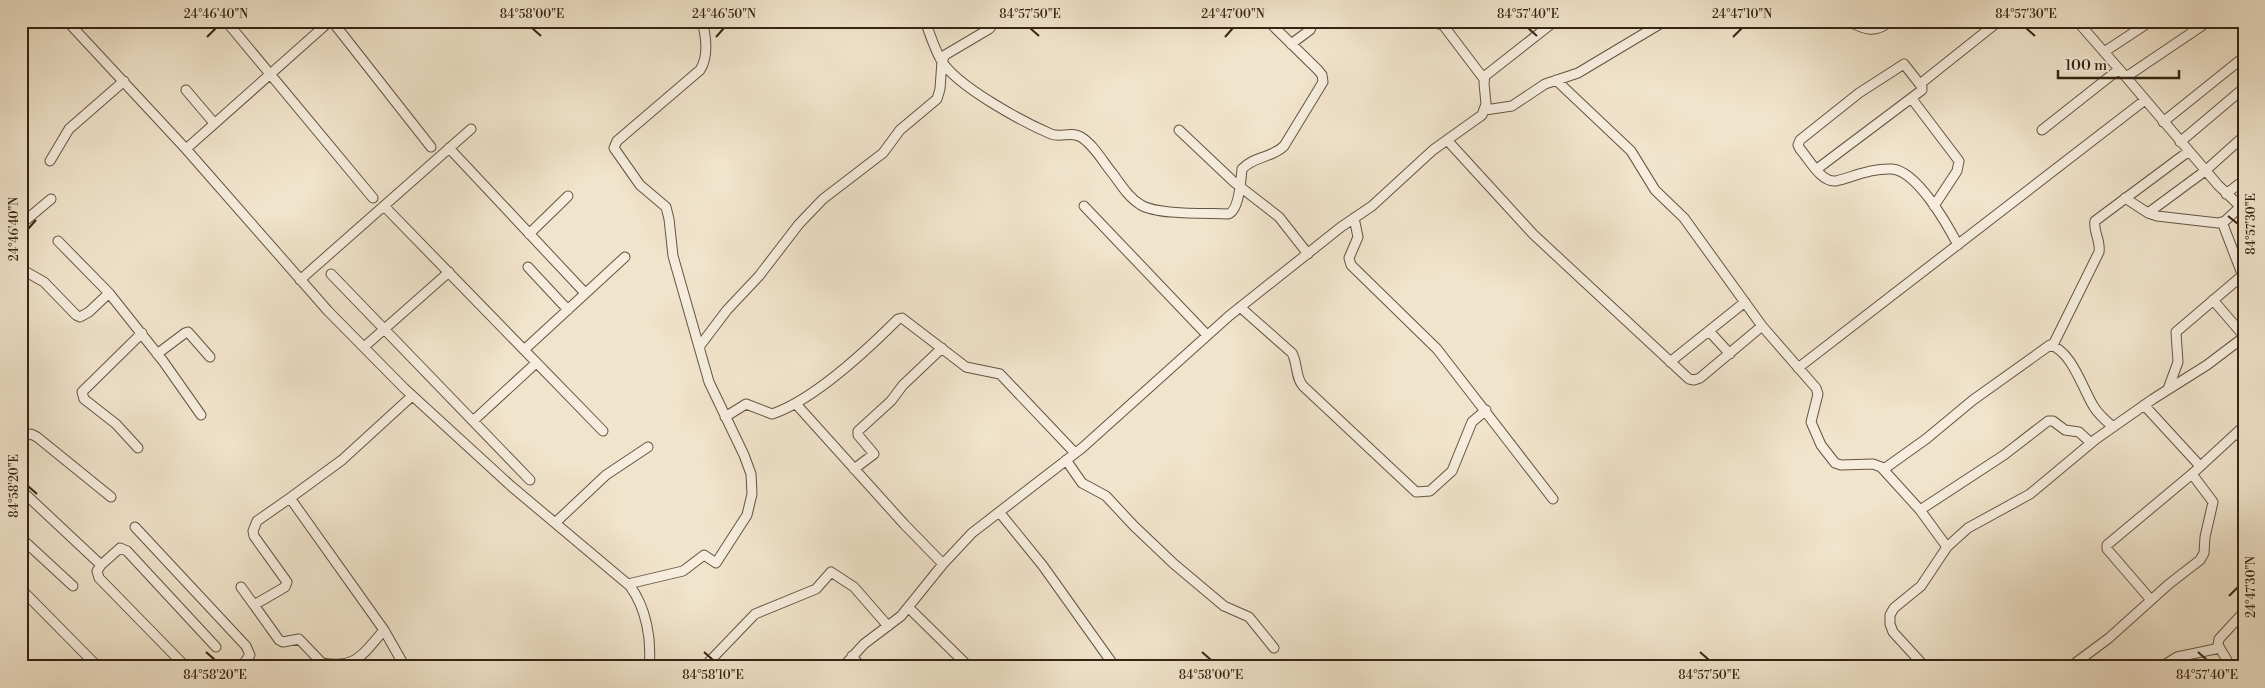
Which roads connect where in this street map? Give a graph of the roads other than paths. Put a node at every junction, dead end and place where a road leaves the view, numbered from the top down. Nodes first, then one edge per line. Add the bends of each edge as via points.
1 (67, 21) edge
2 (226, 21) edge
3 (331, 21) edge
4 (702, 21) edge
5 (925, 21) edge
6 (996, 21) edge
7 (1268, 21) edge
8 (1314, 21) edge
9 (1425, 21) edge
10 (1555, 21) edge
11 (1848, 21) edge
12 (1890, 21) edge
13 (1999, 21) edge
14 (2077, 21) edge
15 (2151, 21) edge
16 (2209, 21) edge
17 (1442, 23) edge
18 (1662, 23) edge
19 (1291, 44) junction
20 (2104, 52) junction
21 (2244, 57) edge
22 (942, 61) junction
23 (2118, 70) junction
24 (270, 73) junction
25 (2126, 77) junction
26 (1484, 79) junction
27 (1556, 80) junction
28 (124, 81) junction
29 (1920, 84) junction
30 (2244, 88) edge
31 (186, 90) dead end
32 (1912, 99) junction
33 (2145, 100) junction
34 (1485, 110) junction
35 (2164, 122) junction
36 (214, 123) junction
37 (470, 129) dead end
38 (1179, 130) dead end
39 (2042, 130) dead end
40 (2244, 136) edge
41 (1447, 140) junction
42 (2180, 142) junction
43 (431, 147) dead end
44 (448, 148) junction
45 (186, 149) junction
46 (2188, 151) junction
47 (50, 161) dead end
48 (1817, 169) junction
49 (2205, 171) junction
50 (2244, 180) edge
51 (1240, 186) junction
52 (2226, 194) junction
53 (568, 196) dead end
54 (373, 198) dead end
55 (2125, 198) junction
56 (51, 199) dead end
57 (384, 206) junction
58 (1084, 206) dead end
59 (1934, 206) junction
60 (2242, 208) edge
61 (2148, 212) junction
62 (21, 217) edge
63 (1354, 218) junction
64 (2222, 222) junction
65 (529, 234) junction
66 (58, 242) dead end
67 (1958, 245) junction
68 (1308, 254) junction
69 (625, 257) dead end
70 (528, 267) dead end
71 (21, 268) edge
72 (449, 272) junction
73 (331, 274) dead end
74 (2243, 277) edge
75 (300, 280) junction
76 (109, 293) junction
77 (585, 294) junction
78 (2213, 300) junction
79 (1745, 302) junction
80 (1240, 308) junction
81 (568, 310) junction
82 (1762, 326) junction
83 (383, 330) junction
84 (1709, 331) junction
85 (2242, 332) edge
86 (142, 333) junction
87 (1208, 335) junction
88 (2053, 346) junction
89 (699, 347) junction
90 (364, 348) junction
91 (942, 348) junction
92 (524, 350) junction
93 (157, 354) junction
94 (1730, 354) junction
95 (210, 357) dead end
96 (1670, 362) junction
97 (536, 363) junction
98 (1798, 368) junction
99 (2168, 389) junction
100 (412, 396) junction
101 (796, 404) junction
102 (2144, 404) junction
103 (1486, 410) junction
104 (201, 415) dead end
105 (725, 417) junction
106 (473, 422) junction
107 (2244, 426) edge
108 (2112, 427) junction
109 (602, 432) dead end
110 (2237, 433) junction
111 (21, 437) edge
112 (2244, 441) edge
113 (2091, 443) junction
114 (648, 447) dead end
115 (138, 448) dead end
116 (1075, 453) junction
117 (1066, 460) junction
118 (2200, 466) junction
119 (854, 469) junction
120 (1884, 469) junction
121 (2192, 474) junction
122 (530, 480) dead end
123 (21, 490) edge
124 (111, 497) dead end
125 (290, 498) junction
126 (1553, 499) dead end
127 (1920, 510) junction
128 (1000, 513) junction
129 (555, 523) junction
130 (135, 527) dead end
131 (21, 538) edge
132 (1947, 547) junction
133 (944, 564) junction
134 (102, 565) junction
135 (628, 584) junction
136 (73, 586) dead end
137 (241, 587) dead end
138 (21, 589) edge
139 (2151, 600) junction
140 (254, 604) junction
141 (909, 608) junction
142 (2244, 612) edge
143 (888, 626) junction
144 (384, 630) junction
145 (216, 647) dead end
146 (1274, 648) dead end
147 (2220, 648) junction
148 (852, 656) junction
149 (98, 667) edge
150 (186, 667) edge
151 (241, 667) edge
152 (405, 667) edge
153 (649, 667) edge
154 (704, 667) edge
155 (843, 667) edge
156 (861, 667) edge
157 (969, 667) edge
158 (1116, 667) edge
159 (1924, 667) edge
160 (2070, 667) edge
161 (2161, 667) edge
162 (2223, 667) edge

1 - 28 street
2 - 24 street
3 - 24 street
3 - 43 street
4 - 89 street via 706,40 704,64 700,70 617,141 614,148 640,185 666,207 673,256
5 - 22 street
6 - 22 street via 984,32 949,52
7 - 19 street
8 - 19 street via 1310,30
9 - 17 street
10 - 26 street
11 - 12 street via 1874,30
13 - 29 street
14 - 20 street
15 - 20 street
16 - 25 street
17 - 26 street
18 - 27 street via 1585,70
19 - 51 street via 1322,75 1322,86 1284,146 1242,169
20 - 23 street
21 - 35 street
22 - 51 street via 967,85 1002,110 1054,135 1075,134 1081,137 1128,194 1146,208 1230,214
22 - 89 street via 937,99 900,130 883,153 834,188 818,204
23 - 25 street
23 - 39 street
24 - 36 street
24 - 54 street
25 - 33 street
26 - 34 street
27 - 34 street via 1512,106
27 - 79 street via 1631,151 1655,190 1684,218
28 - 45 street
28 - 47 street via 69,129
29 - 32 street via 1922,90
29 - 48 street via 1903,64 1858,92 1798,144
30 - 42 street
31 - 36 street
32 - 48 street
32 - 59 street via 1959,161 1957,171
33 - 35 street
33 - 67 street
34 - 41 street via 1478,119
35 - 42 street
36 - 45 street
37 - 44 street
38 - 51 street
40 - 49 street
41 - 63 street
41 - 96 street via 1533,234
42 - 46 street
44 - 57 street
44 - 65 street
45 - 75 street
46 - 49 street
46 - 55 street
48 - 59 street via 1832,182 1867,172 1898,170 1913,180
49 - 52 street
49 - 61 street
50 - 52 street
51 - 68 street via 1279,217
52 - 60 street
53 - 65 street
55 - 61 street
55 - 88 street via 2095,221 2099,252
56 - 62 street via 26,220
57 - 72 street
57 - 75 street
58 - 87 street
59 - 67 street
60 - 64 street
61 - 64 street
63 - 68 street
63 - 103 street via 1358,237 1349,258 1351,266 1432,343
64 - 74 street
65 - 77 street
66 - 76 street
67 - 98 street
68 - 80 street
69 - 77 street
70 - 81 street
71 - 76 street via 44,282 76,316 89,312
72 - 83 street
72 - 92 street
73 - 83 street
74 - 78 street
75 - 90 street
76 - 86 street
77 - 81 street
78 - 85 street
78 - 99 street via 2176,332 2178,362
79 - 82 street
79 - 84 street
80 - 87 street
80 - 103 street via 1292,353 1303,386 1416,492 1430,491 1452,471 1472,422
81 - 92 street
82 - 94 street
82 - 98 street
83 - 90 street
83 - 106 street
84 - 94 street
84 - 96 street
85 - 99 street via 2212,362
86 - 93 street
86 - 115 street via 82,392 84,398 116,424
87 - 116 street
88 - 108 street via 2076,370 2094,408
88 - 120 street via 2048,346 1973,400
89 - 105 street via 709,382
90 - 100 street
91 - 101 street via 900,318 858,357
91 - 116 street via 966,367 1000,374
91 - 119 street via 858,431 874,452
92 - 97 street
93 - 95 street via 188,332
93 - 104 street
94 - 96 street via 1694,380
97 - 106 street
97 - 109 street
98 - 120 street via 1818,392 1810,422 1835,464 1873,464
99 - 102 street
100 - 125 street via 342,460
100 - 129 street
101 - 105 street via 770,414 748,404
101 - 119 street
102 - 108 street
102 - 118 street
103 - 126 street
105 - 135 street via 751,474 750,507 742,525 716,563 704,555 683,571
106 - 122 street
107 - 110 street
108 - 113 street
110 - 112 street
110 - 118 street
111 - 124 street via 32,434 37,437
113 - 127 street via 2079,432 2065,430 2048,421
113 - 132 street via 2044,484 1968,528
114 - 129 street via 606,475
116 - 117 street
117 - 128 street
117 - 146 street via 1082,483 1106,496 1138,531 1224,606 1250,619
118 - 121 street
119 - 133 street
120 - 127 street
121 - 139 street via 2213,502 2204,553 2197,564
121 - 139 street via 2107,545
123 - 134 street
125 - 140 street via 254,526 254,536 287,584
125 - 144 street
127 - 132 street
128 - 133 street via 972,534
128 - 158 street
129 - 135 street
130 - 151 street via 246,646 250,655
131 - 136 street
132 - 159 street via 1921,586 1890,615 1893,632
133 - 141 street
134 - 145 street via 120,548 128,551
134 - 150 street via 97,571 99,578
135 - 153 street via 644,611
137 - 140 street
138 - 149 street
139 - 160 street via 2109,638
140 - 144 street via 279,640 299,639 317,661 324,664 356,661
141 - 143 street
141 - 157 street
142 - 147 street via 2220,637
143 - 148 street
143 - 154 street via 854,587 831,572 816,590 756,614
144 - 152 street
147 - 161 street via 2177,658
147 - 162 street via 2228,660
148 - 155 street
148 - 156 street

